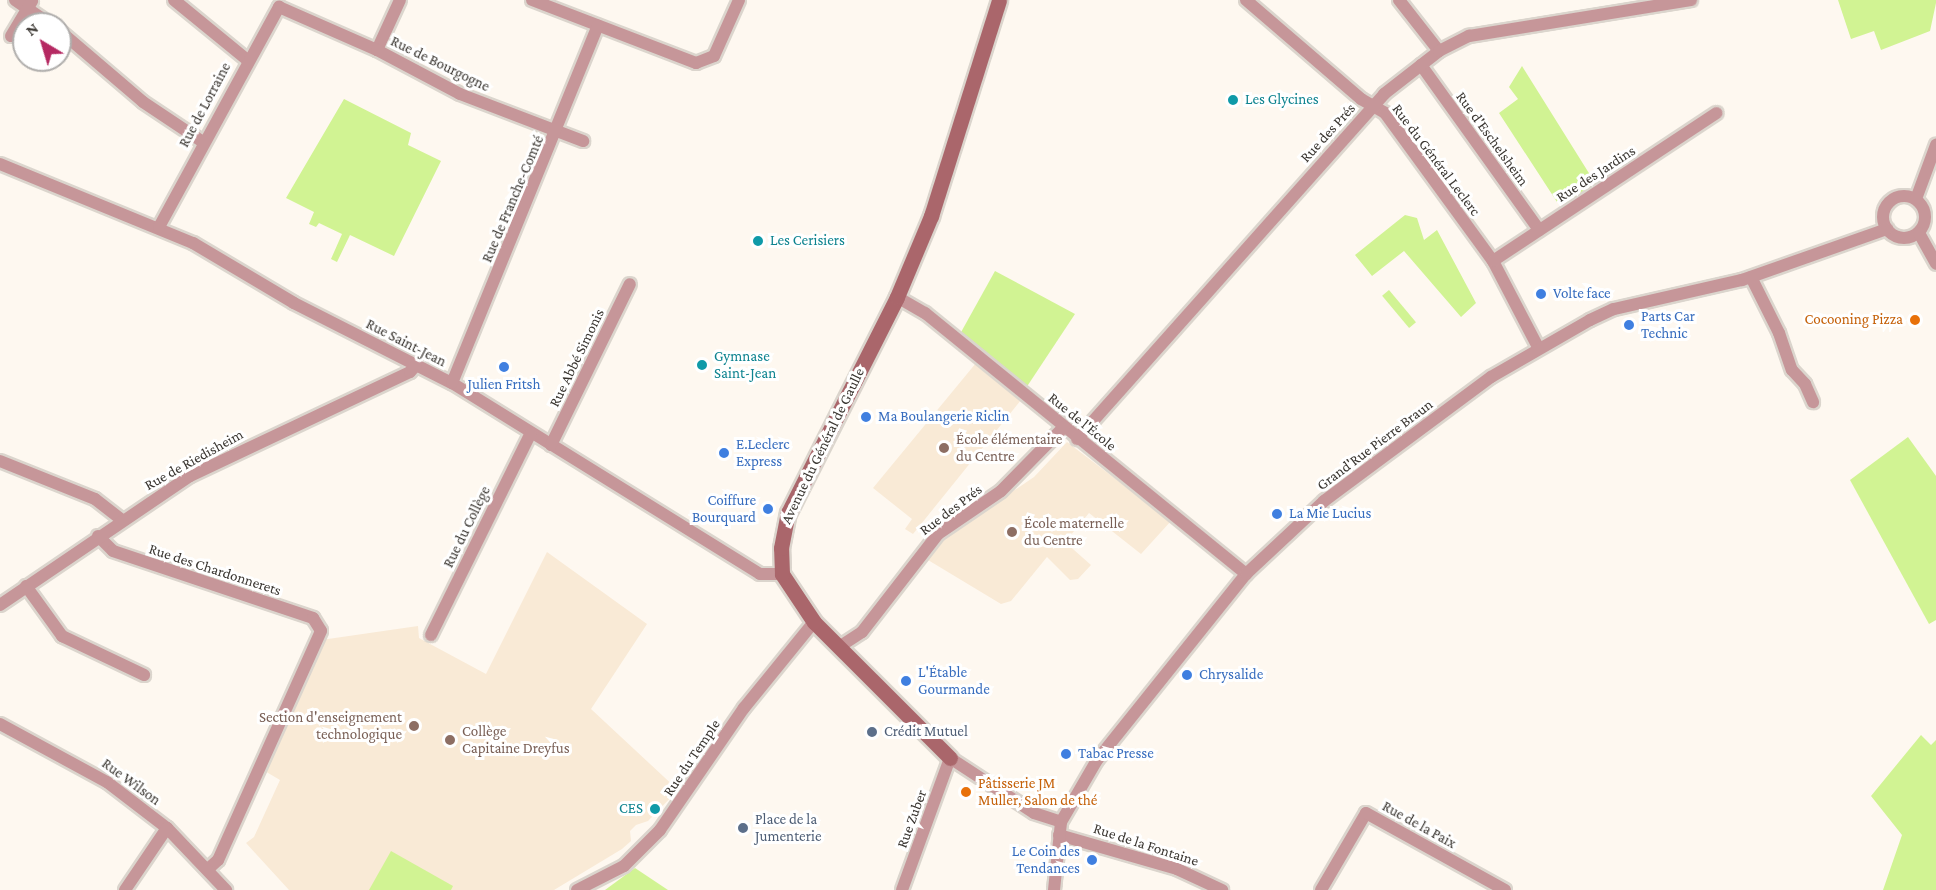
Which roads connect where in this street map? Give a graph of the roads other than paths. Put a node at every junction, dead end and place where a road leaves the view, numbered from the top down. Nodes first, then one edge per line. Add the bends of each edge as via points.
1 (15, 0) edge
2 (174, 0) edge
3 (400, 0) edge
4 (532, 0) edge
5 (739, 0) edge
6 (999, 0) edge
7 (1246, 0) edge
8 (1399, 0) edge
9 (1691, 0) edge
10 (30, 3) edge
11 (286, 8) joint
12 (598, 26) junction
13 (11, 36) dead end
14 (72, 42) edge
15 (377, 50) junction
16 (1440, 51) junction
17 (246, 59) junction
18 (1421, 65) junction
19 (1373, 106) junction
20 (1717, 113) dead end
21 (557, 132) junction
22 (583, 141) dead end
23 (204, 142) junction
24 (1936, 144) edge
25 (0, 164) edge
26 (1916, 199) junction
27 (159, 227) junction
28 (1887, 229) junction
29 (1539, 230) junction
30 (1919, 233) junction
31 (1493, 261) junction
32 (1936, 264) edge
33 (1751, 277) junction
34 (630, 284) dead end
35 (897, 297) junction
36 (1538, 347) junction
37 (416, 365) junction
38 (452, 383) junction
39 (1813, 402) dead end
40 (1064, 427) junction
41 (531, 433) junction
42 (1077, 439) junction
43 (551, 445) junction
44 (0, 461) edge
45 (121, 519) junction
46 (98, 536) junction
47 (782, 574) junction
48 (1246, 574) junction
49 (26, 586) junction
50 (0, 605) edge
51 (813, 622) junction
52 (431, 635) dead end
53 (839, 647) junction
54 (144, 675) dead end
55 (0, 724) edge
56 (950, 758) junction
57 (167, 828) junction
58 (1060, 829) junction
59 (208, 869) junction
60 (125, 890) edge
61 (226, 890) edge
62 (577, 890) edge
63 (902, 890) edge
64 (1054, 890) edge
65 (1222, 890) edge
66 (1321, 890) edge
67 (1505, 890) edge

1 - 10 street
2 - 17 street
3 - 15 street
4 - 12 street
5 - 12 street via 706,62 696,63
6 - 35 main road, Avenue du Général de Gaulle via 957,144
7 - 19 street, Rue du Général Leclerc
8 - 16 street
9 - 16 street, Rue des Prés via 1469,36
10 - 13 street
11 - 15 street, Rue de Bourgogne
11 - 17 street, Rue de Lorraine via 273,11
12 - 21 street, Rue de Franche-Comté
14 - 23 street via 143,102
15 - 21 street, Rue de Bourgogne via 460,94
16 - 18 street, Rue des Prés
17 - 23 street, Rue de Lorraine
18 - 19 street, Rue des Prés
18 - 29 street, Rue d'Eschelsheim
19 - 31 street, Rue du Général Leclerc via 1385,113
19 - 42 street, Rue des Prés
20 - 29 street, Rue des Jardins
21 - 22 street, Rue de Bourgogne
21 - 38 street, Rue de Franche-Comté
23 - 27 street, Rue de Lorraine
24 - 26 street
25 - 27 street, Rue Saint-Jean
26 - 28 street via 1902,196 1890,202 1884,215
26 - 30 street via 1925,215
27 - 37 street, Rue Saint-Jean
28 - 30 street via 1898,237
28 - 33 street, Grand'Rue Pierre Braun
29 - 31 street, Rue des Jardins
30 - 32 street
31 - 36 street, Rue du Général Leclerc
33 - 36 street, Grand'Rue Pierre Braun via 1614,309
33 - 39 street via 1779,333 1792,370 1806,384
34 - 43 street, Rue Abbé Simonis
35 - 40 street, Rue de l'École via 925,313
35 - 47 main road, Avenue du Général de Gaulle via 788,513 781,548
36 - 48 street, Grand'Rue Pierre Braun via 1324,501
37 - 38 street, Rue Saint-Jean
37 - 45 street, Rue de Riedisheim via 410,372 190,476
38 - 41 street, Rue Saint-Jean
40 - 42 street, Rue de l'École
40 - 53 street, Rue des Prés via 1001,491 924,548 862,632
41 - 43 street, Rue Saint-Jean
41 - 52 street, Rue du Collège
42 - 48 street, Rue de l'École
43 - 47 street, Rue Saint-Jean via 760,574
44 - 45 street via 95,499
45 - 46 street, Rue de Riedisheim
46 - 49 street, Rue de Riedisheim
46 - 59 street, Rue des Chardonnerets via 113,551 313,618 321,631 218,860
47 - 51 main road
48 - 58 street, Grand'Rue Pierre Braun via 1097,760
49 - 50 street, Rue de Riedisheim
49 - 54 street via 62,636
51 - 53 main road
51 - 62 street, Rue du Temple via 744,708 660,830 624,866
53 - 56 main road
55 - 57 street, Rue Wilson via 73,759
56 - 58 street
56 - 63 street, Rue Zuber
57 - 59 street, Rue Wilson
57 - 60 street
58 - 64 street, Grand'Rue Pierre Braun
58 - 65 street, Rue de la Fontaine via 1177,869
59 - 61 street, Rue Wilson
66 - 67 street, Rue de la Paix via 1366,813

